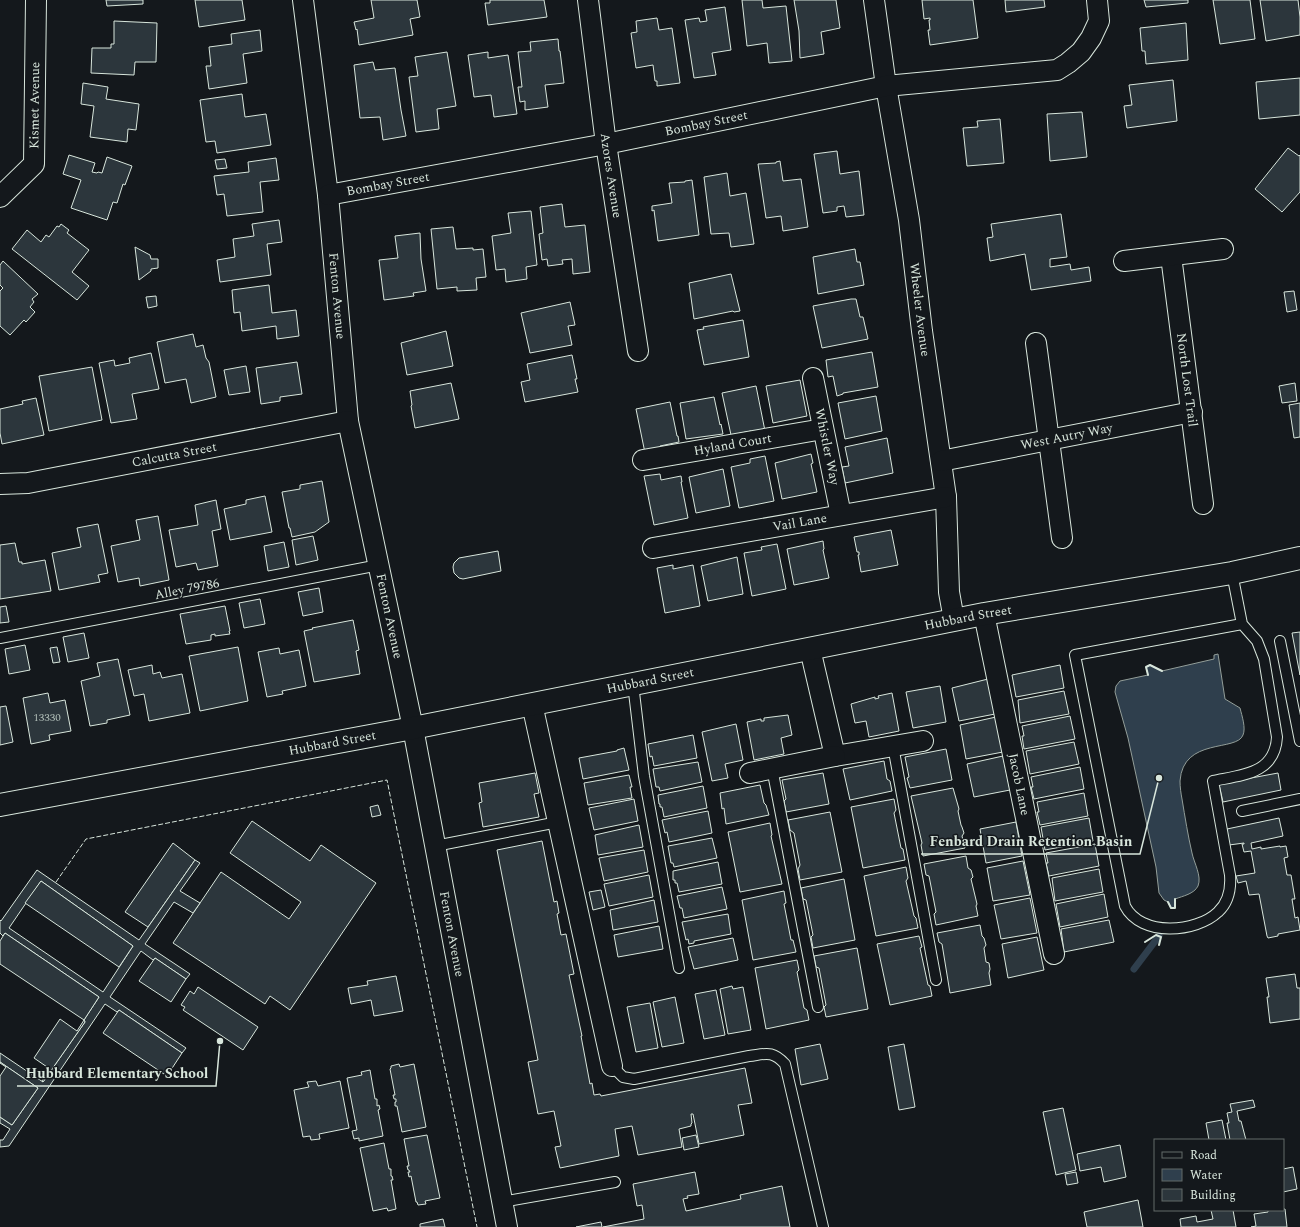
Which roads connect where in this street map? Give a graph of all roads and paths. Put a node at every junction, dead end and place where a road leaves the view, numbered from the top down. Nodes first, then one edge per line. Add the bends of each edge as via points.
1 (36, 0) edge
2 (303, 0) edge
3 (588, 0) edge
4 (874, 0) edge
5 (1097, 0) edge
6 (886, 86) junction
7 (606, 144) junction
8 (328, 195) junction
9 (0, 197) edge
10 (1223, 249) dead end
11 (1171, 256) junction
12 (1124, 261) dead end
13 (1036, 343) dead end
14 (638, 351) dead end
15 (813, 378) dead end
16 (1192, 412) junction
17 (348, 421) junction
18 (823, 429) junction
19 (1049, 440) junction
20 (643, 460) dead end
21 (941, 461) junction
22 (0, 484) edge
23 (946, 497) junction
24 (1204, 504) dead end
25 (841, 515) junction
26 (1062, 538) dead end
27 (654, 548) dead end
28 (1300, 558) edge
29 (379, 565) junction
30 (1232, 573) junction
31 (984, 614) junction
32 (954, 620) junction
33 (1242, 624) junction
34 (0, 638) edge
35 (1280, 641) dead end
36 (810, 649) junction
37 (633, 684) junction
38 (532, 704) junction
39 (412, 728) junction
40 (923, 740) dead end
41 (1300, 741) edge
42 (893, 746) junction
43 (835, 756) junction
44 (772, 768) junction
45 (750, 773) dead end
46 (1300, 799) edge
47 (0, 805) edge
48 (1242, 811) dead end
49 (558, 822) junction
50 (435, 846) junction
51 (1054, 954) dead end
52 (679, 968) dead end
53 (936, 980) dead end
54 (818, 1007) dead end
55 (612, 1066) joint
56 (614, 1182) dead end
57 (502, 1202) junction
58 (507, 1227) edge
59 (823, 1227) edge

1 - 9 street, Kismet Avenue via 34,164
2 - 8 street, Fenton Avenue
3 - 7 street, Azores Avenue
4 - 6 street, Wheeler Avenue
5 - 6 street, Bombay Street via 1099,21 1091,38 1081,52 1057,70
6 - 7 street, Bombay Street
6 - 21 street, Wheeler Avenue via 909,220
7 - 8 street, Bombay Street
7 - 14 street, Azores Avenue
8 - 17 street, Fenton Avenue
10 - 11 street
11 - 12 street
11 - 16 street, North Lost Trail
13 - 19 street
15 - 18 street, Whistler Way
16 - 19 street, West Autry Way
16 - 24 street, North Lost Trail
17 - 22 street, Calcutta Street via 28,483
17 - 29 street, Fenton Avenue
18 - 20 street, Hyland Court
18 - 25 street, Whistler Way
19 - 21 street, West Autry Way
19 - 26 street
21 - 23 street, Wheeler Avenue
23 - 25 street, Vail Lane
23 - 32 street, Wheeler Avenue via 949,592
25 - 27 street, Vail Lane
28 - 30 main road, Hubbard Street
29 - 34 lane, Alley 79786
29 - 39 street, Fenton Avenue
30 - 31 main road, Hubbard Street
30 - 33 lane
31 - 32 main road, Hubbard Street
31 - 51 street, Jacob Lane
32 - 36 main road, Hubbard Street
33 - 33 lane via 1257,641 1264,659 1277,744 1269,761 1253,773 1212,781 1230,875 1229,894 1219,911 1200,923 1173,928 1153,927 1133,917 1125,906 1075,655
35 - 41 lane
36 - 37 main road, Hubbard Street
36 - 43 street
37 - 38 main road, Hubbard Street
37 - 52 lane via 644,776
38 - 39 main road, Hubbard Street
38 - 49 street
39 - 47 main road, Hubbard Street
39 - 50 street, Fenton Avenue
40 - 42 street
42 - 43 street
42 - 53 lane
43 - 44 street
44 - 45 street
44 - 54 lane
46 - 48 lane
49 - 50 lane
49 - 55 street
50 - 57 street, Fenton Avenue
55 - 59 lane via 623,1077 634,1079 749,1056 768,1053 778,1056 785,1064
56 - 57 lane
57 - 58 street, Fenton Avenue

